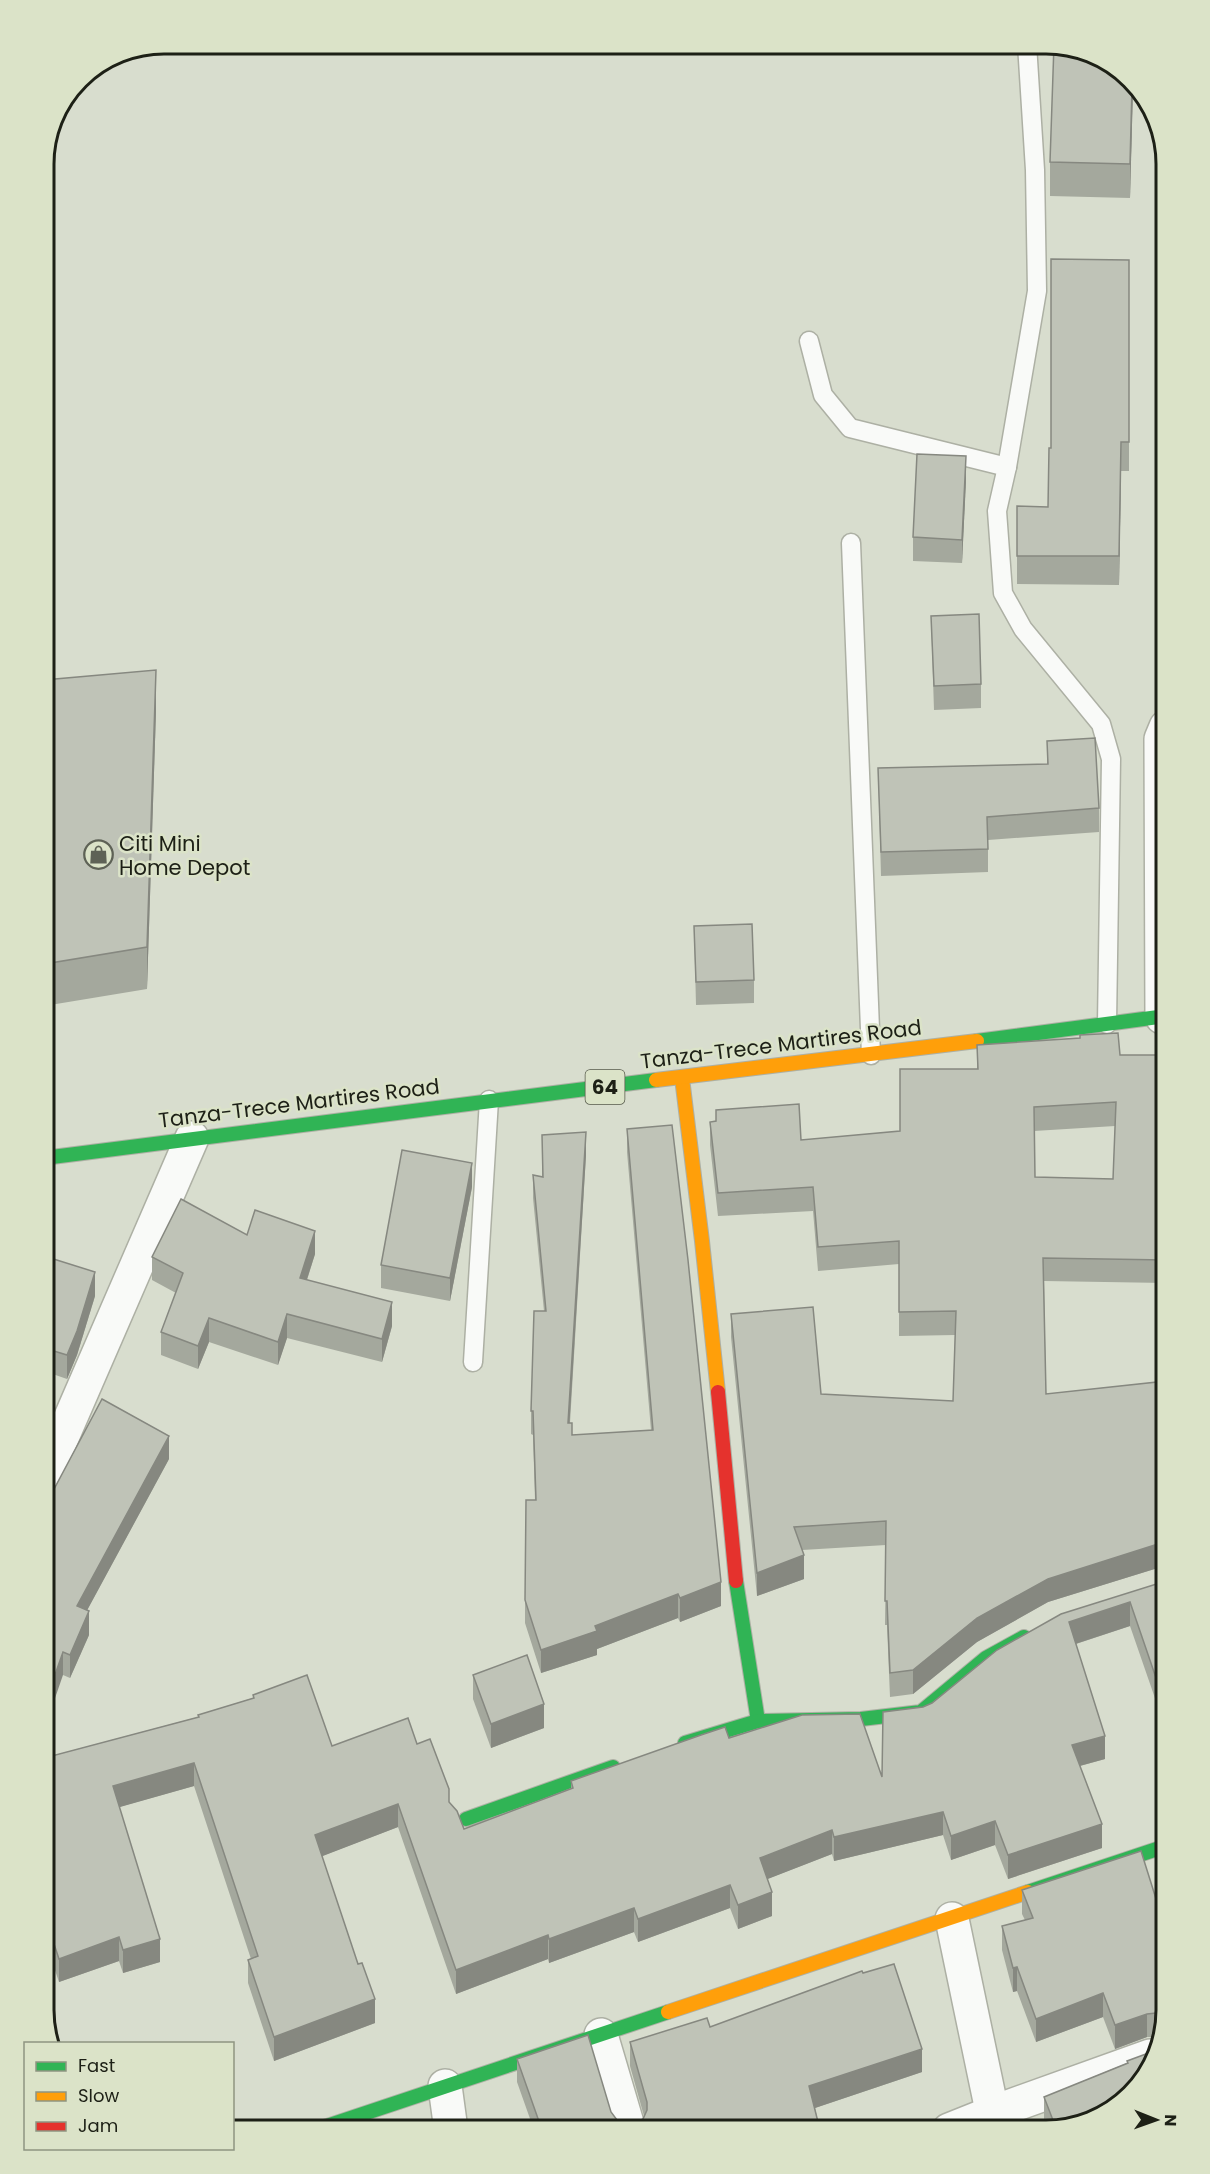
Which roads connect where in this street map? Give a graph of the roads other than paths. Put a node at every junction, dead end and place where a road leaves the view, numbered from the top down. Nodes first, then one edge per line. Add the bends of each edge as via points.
1 (1028, 54) edge
2 (809, 341) dead end
3 (1007, 467) junction
4 (851, 543) dead end
5 (1156, 1017) edge
6 (1107, 1024) junction
7 (871, 1055) junction
8 (682, 1078) junction
9 (489, 1100) junction
10 (192, 1138) junction
11 (54, 1157) edge
12 (472, 1362) dead end
13 (54, 1456) edge
14 (1035, 1631) edge
15 (758, 1721) junction
16 (670, 1748) edge
17 (627, 1762) edge
18 (466, 1819) dead end
19 (1156, 1850) edge
20 (952, 1919) junction
21 (601, 2035) junction
22 (1145, 2058) edge
23 (445, 2086) junction
24 (345, 2120) edge
25 (450, 2120) edge
26 (626, 2120) edge
27 (995, 2120) edge
28 (997, 2120) edge

1 - 3 lane via 1037,291
2 - 3 lane via 823,394 850,428
3 - 6 lane via 997,511 1003,593 1023,629 1101,724 1111,759
4 - 7 lane
5 - 6 street, Tanza-Trece Martires Road / 64
6 - 7 street, Tanza-Trece Martires Road / 64
7 - 8 street, Tanza-Trece Martires Road / 64
8 - 9 street, Tanza-Trece Martires Road / 64
8 - 15 street via 734,1549
9 - 10 street, Tanza-Trece Martires Road / 64
9 - 12 lane
10 - 11 street, Tanza-Trece Martires Road / 64
10 - 13 street
14 - 15 street via 986,1658 921,1712 861,1719
15 - 16 street
17 - 18 street
19 - 20 street
20 - 21 street
20 - 27 street
21 - 23 street
21 - 26 street
22 - 28 street
23 - 24 street
23 - 25 street

